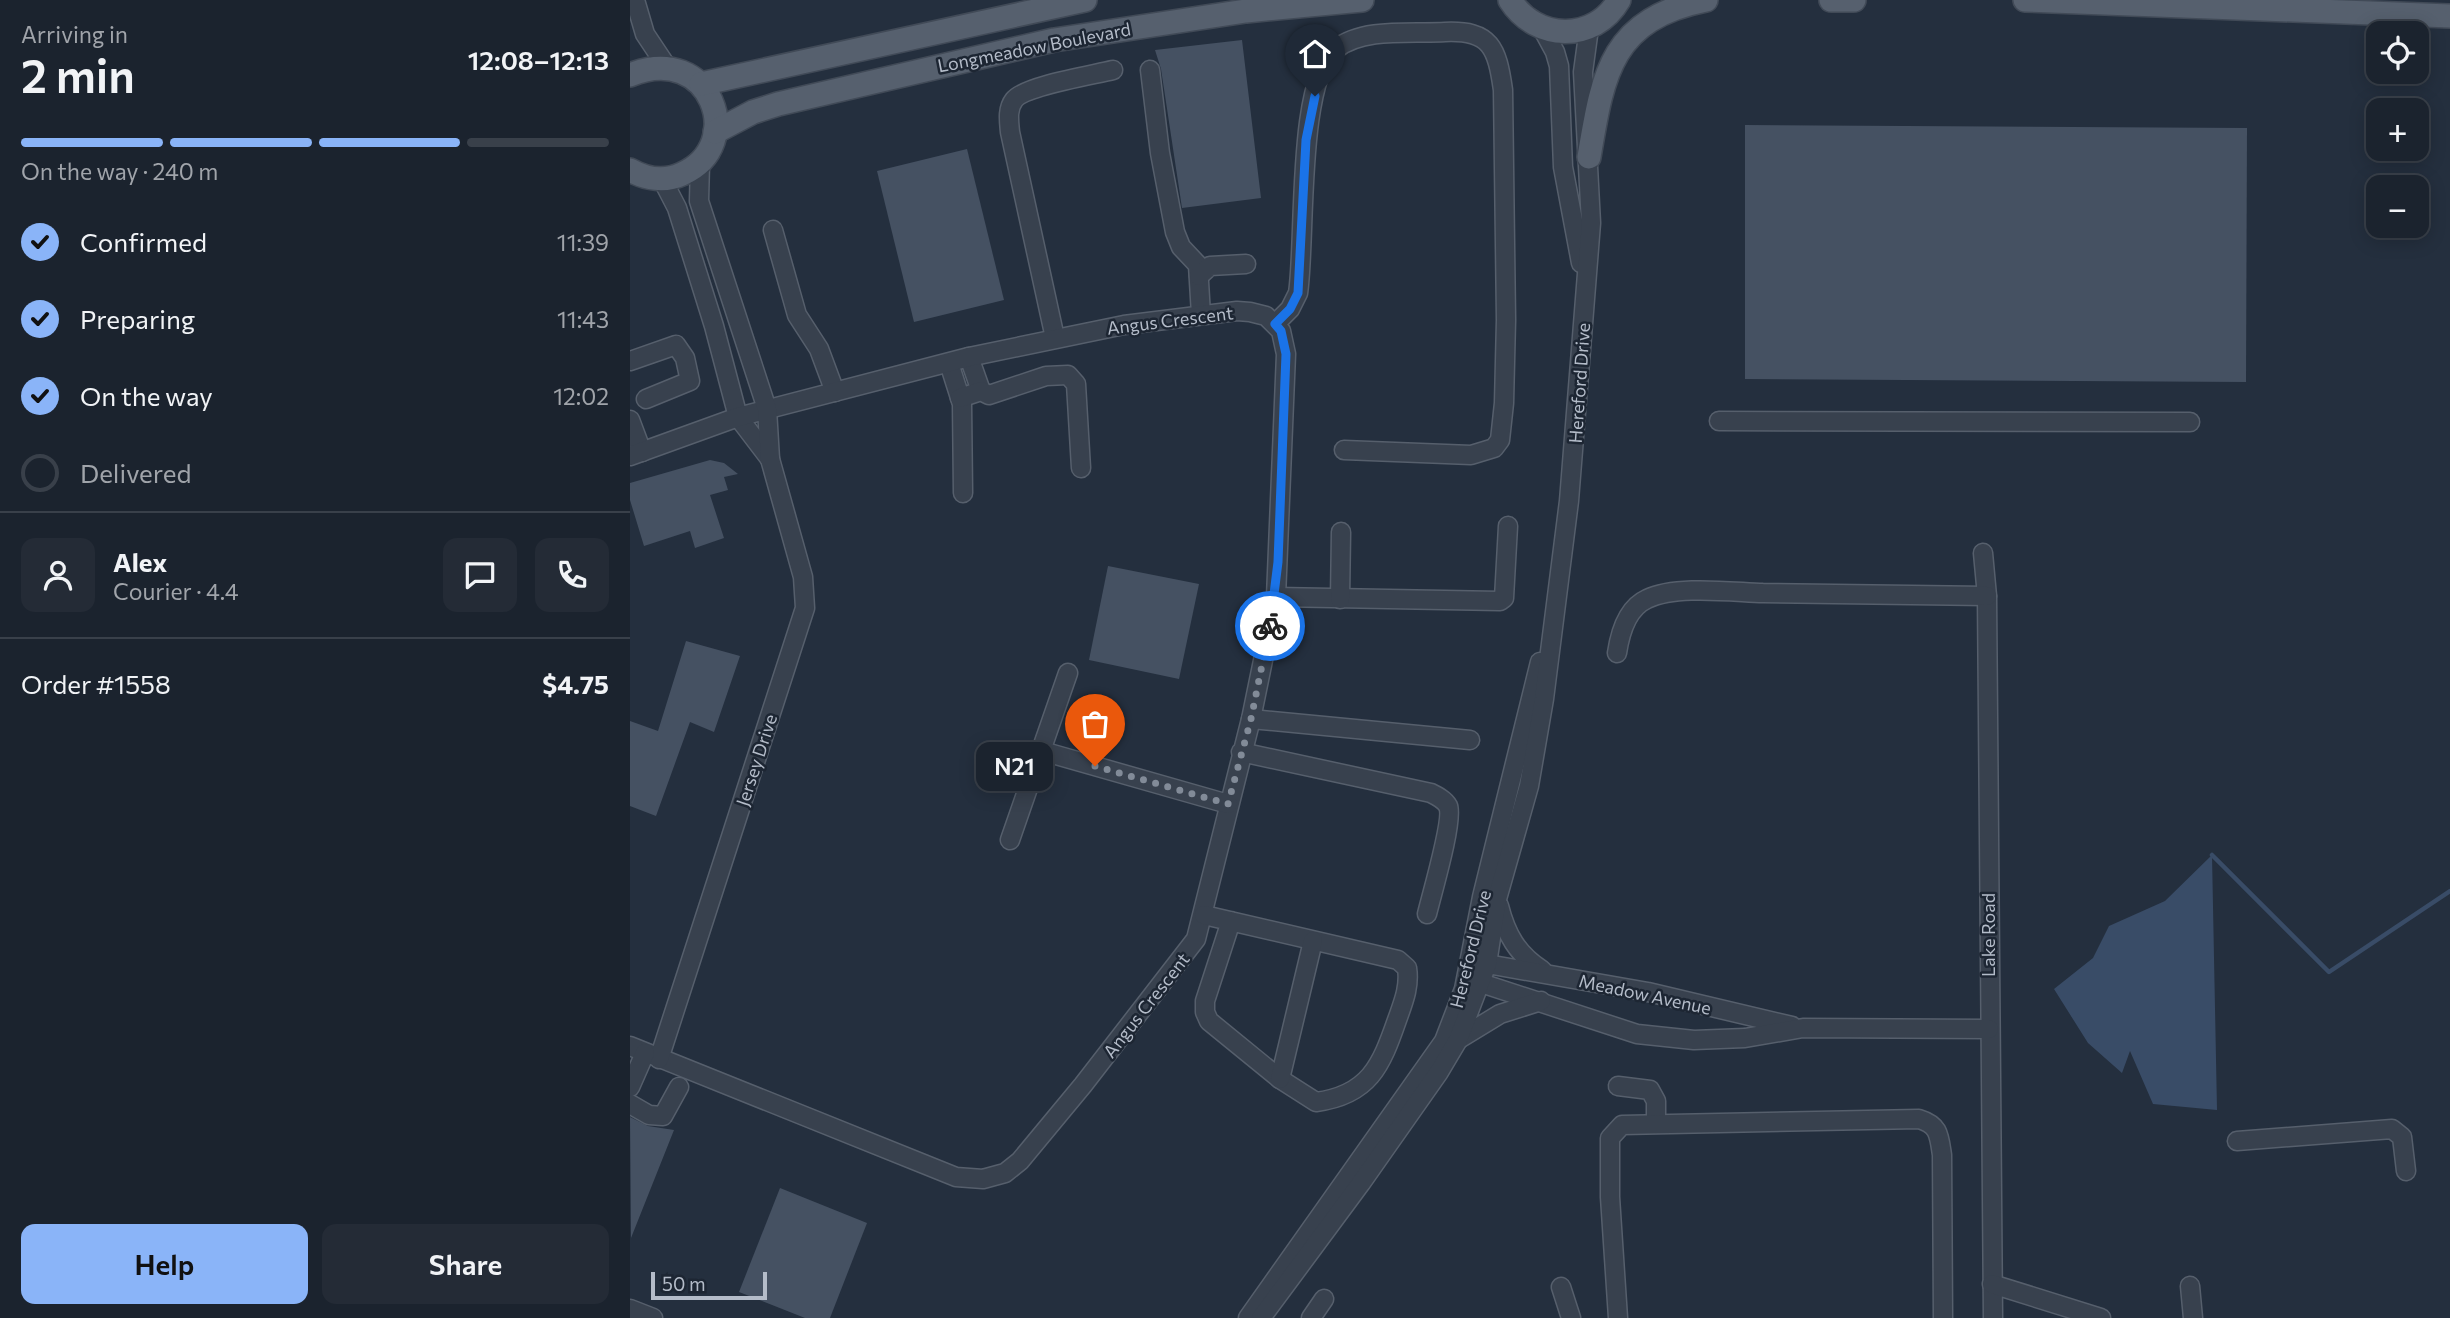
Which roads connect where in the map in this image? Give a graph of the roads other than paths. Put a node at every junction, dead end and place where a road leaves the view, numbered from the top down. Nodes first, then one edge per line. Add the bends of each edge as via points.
1 (635, 0) edge
2 (1086, 0) edge
3 (1362, 0) edge
4 (1510, 0) edge
5 (1706, 0) edge
6 (1831, 0) edge
7 (1854, 0) edge
8 (2025, 0) edge
9 (1622, 3) edge
10 (2450, 16) edge
11 (1542, 28) junction
12 (1589, 28) junction
13 (667, 67) junction
14 (1150, 70) dead end
15 (1113, 71) dead end
16 (630, 75) edge
17 (701, 84) junction
18 (715, 132) junction
19 (1589, 157) junction
20 (700, 163) junction
21 (630, 170) edge
22 (662, 179) junction
23 (773, 230) dead end
24 (1246, 264) dead end
25 (1199, 276) junction
26 (1585, 283) junction
27 (1201, 315) junction
28 (1275, 324) junction
29 (1055, 338) junction
30 (969, 358) junction
31 (630, 361) edge
32 (949, 363) junction
33 (981, 391) junction
34 (835, 392) junction
35 (960, 398) junction
36 (646, 400) dead end
37 (767, 409) junction
38 (738, 417) junction
39 (630, 420) edge
40 (1718, 421) dead end
41 (2190, 422) dead end
42 (1344, 450) dead end
43 (636, 454) edge
44 (770, 459) junction
45 (1081, 468) dead end
46 (963, 493) dead end
47 (1508, 526) dead end
48 (1341, 532) dead end
49 (1983, 553) dead end
50 (1276, 597) junction
51 (1987, 597) junction
52 (1340, 599) junction
53 (1554, 607) junction
54 (1617, 653) dead end
55 (1068, 673) dead end
56 (1251, 719) junction
57 (1470, 740) dead end
58 (1042, 751) junction
59 (1241, 752) junction
60 (1228, 804) junction
61 (1010, 840) dead end
62 (1497, 899) junction
63 (1427, 914) dead end
64 (1203, 915) junction
65 (1231, 921) junction
66 (1313, 941) junction
67 (1547, 973) junction
68 (1478, 977) junction
69 (1541, 1001) junction
70 (1803, 1028) junction
71 (1989, 1030) junction
72 (1458, 1040) junction
73 (645, 1053) edge
74 (1280, 1079) junction
75 (1618, 1086) dead end
76 (630, 1087) edge
77 (679, 1087) dead end
78 (630, 1104) edge
79 (1656, 1122) junction
80 (2237, 1141) dead end
81 (2406, 1171) dead end
82 (1992, 1284) junction
83 (2190, 1286) dead end
84 (1561, 1287) dead end
85 (1324, 1298) dead end
86 (630, 1309) edge
87 (653, 1318) edge
88 (1248, 1318) edge
89 (1261, 1318) edge
90 (1311, 1318) edge
91 (1571, 1318) edge
92 (1618, 1318) edge
93 (1943, 1318) edge
94 (1993, 1318) edge
95 (2101, 1318) edge
96 (2193, 1318) edge

1 - 13 street via 645,34
2 - 17 main road, Longmeadow Boulevard
3 - 18 main road, Longmeadow Boulevard via 1246,11 1054,40 778,104
4 - 11 main road via 1528,21
5 - 19 main road via 1653,17 1619,50 1605,73
6 - 7 main road
8 - 10 main road
9 - 12 main road
11 - 12 main road via 1573,32
11 - 26 street, Hereford Drive via 1559,66 1563,167
12 - 19 street, Hereford Drive via 1583,72
13 - 16 main road
13 - 17 main road
14 - 25 street via 1175,232 1181,247 1198,265
15 - 29 street via 1027,92 1010,108 1010,132
17 - 18 main road via 713,106
18 - 20 main road
19 - 26 street, Hereford Drive via 1591,223
20 - 22 main road via 676,177
20 - 37 street, Jersey Drive via 699,201 704,221
21 - 22 main road
22 - 38 street, Jersey Drive via 677,208
23 - 34 street via 797,315 819,349
24 - 25 street via 1210,266
25 - 27 street
26 - 53 street, Hereford Drive via 1575,442
27 - 28 street, Angus Crescent via 1250,312
27 - 29 street, Angus Crescent
28 - 42 street via 1298,293 1306,140 1328,57 1346,43 1371,36 1466,32 1483,37 1496,56 1503,90 1506,320 1500,440 1494,448 1471,455
28 - 50 street, Angus Crescent via 1286,354
29 - 30 street, Angus Crescent
30 - 32 street, Angus Crescent
30 - 33 street
31 - 36 street via 676,345 685,358 690,381
32 - 34 street, Angus Crescent
32 - 35 street
33 - 35 street
33 - 45 street via 989,395 1046,376 1068,375 1076,384
34 - 37 street, Angus Crescent
35 - 46 street
37 - 38 street, Angus Crescent
37 - 44 street, Jersey Drive
38 - 43 street, Angus Crescent
38 - 44 street, Jersey Drive
39 - 43 street
40 - 41 street
44 - 73 street, Jersey Drive via 803,577 805,608
47 - 52 street via 1504,598 1500,601
48 - 52 street
49 - 51 street, Lake Road
50 - 52 street
50 - 56 street, Angus Crescent
51 - 54 street via 1660,594 1633,610 1619,637
51 - 71 street, Lake Road
53 - 62 street, Hereford Drive via 1529,786
53 - 68 street, Hereford Drive via 1482,897 1472,951
55 - 58 street
56 - 57 street
56 - 59 street, Angus Crescent
58 - 60 street
58 - 61 street
59 - 60 street, Angus Crescent
59 - 63 street via 1431,793 1441,799 1448,806 1449,822
60 - 64 street, Angus Crescent
62 - 67 street via 1516,948
62 - 68 street, Hereford Drive
64 - 65 street
64 - 73 street, Angus Crescent via 1196,939 1182,961 1076,1095 1020,1161 1005,1173 983,1179 956,1177
65 - 66 street
65 - 74 street via 1205,1012 1209,1021
66 - 74 street
66 - 74 street via 1398,960 1407,968 1409,983 1383,1061 1365,1083 1339,1099 1316,1102
67 - 68 street, Meadow Avenue
67 - 70 street, Meadow Avenue
68 - 69 street, Meadow Avenue
68 - 72 street, Hereford Drive
68 - 88 street, Hereford Drive via 1424,1072
69 - 70 street, Meadow Avenue via 1637,1034 1694,1040 1745,1038
69 - 72 street via 1500,1014
70 - 71 street, Meadow Avenue
71 - 82 street, Lake Road
72 - 89 street, Hereford Drive via 1407,1120
73 - 76 street, Jersey Drive
75 - 79 street via 1650,1090 1656,1101
77 - 78 street via 663,1116 649,1115
79 - 92 street via 1622,1125 1610,1138
79 - 93 street via 1919,1119 1931,1123 1938,1130 1942,1154
80 - 81 street via 2392,1129 2402,1137
82 - 94 street, Lake Road
82 - 95 street
83 - 96 street
84 - 91 street
85 - 90 street
86 - 87 street

